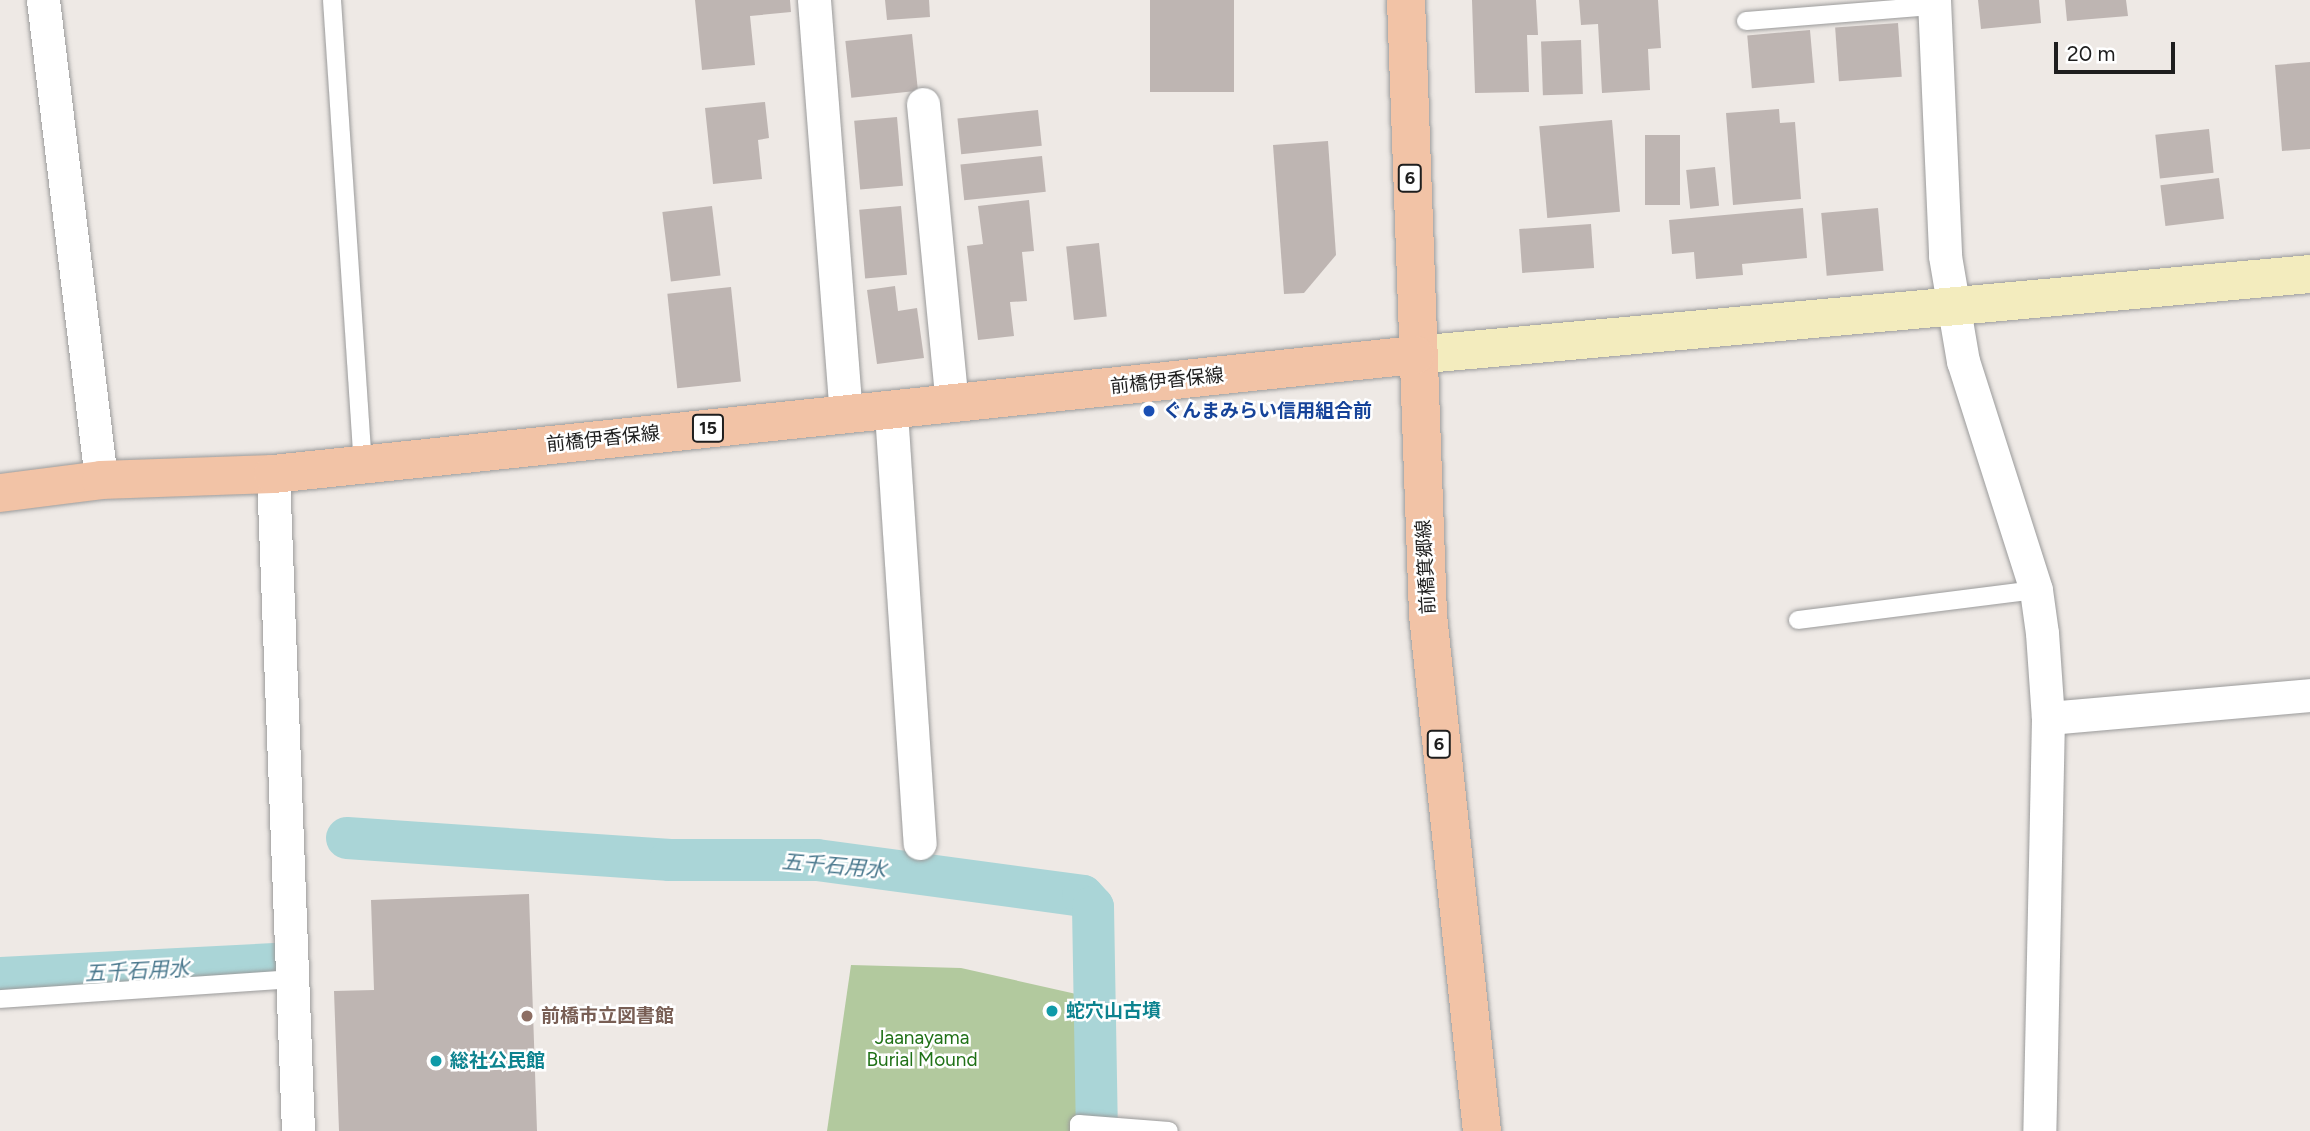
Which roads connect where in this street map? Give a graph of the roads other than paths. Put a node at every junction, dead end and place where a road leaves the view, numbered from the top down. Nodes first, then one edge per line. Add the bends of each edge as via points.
1 (43, 0) edge
2 (332, 0) edge
3 (814, 0) edge
4 (1406, 0) edge
5 (1934, 3) edge
6 (1746, 20) dead end
7 (923, 104) dead end
8 (2310, 274) edge
9 (1956, 305) junction
10 (1415, 355) junction
11 (952, 405) junction
12 (891, 412) junction
13 (846, 416) junction
14 (363, 463) junction
15 (273, 474) junction
16 (101, 480) junction
17 (0, 493) edge
18 (2036, 590) junction
19 (1798, 620) dead end
20 (2310, 695) edge
21 (2048, 718) junction
22 (920, 843) dead end
23 (292, 979) junction
24 (0, 999) edge
25 (298, 1131) edge
26 (1079, 1131) edge
27 (1169, 1131) edge
28 (1482, 1131) edge
29 (2039, 1131) edge

1 - 16 street
2 - 14 lane
3 - 13 street
4 - 10 main road, 前橋箕郷線 / 6
5 - 6 lane
5 - 9 street via 1945,256
7 - 11 street
8 - 9 street
9 - 10 street
9 - 18 street via 1964,361
10 - 11 main road, 前橋伊香保線 / 15
10 - 28 main road, 前橋箕郷線 / 6 via 1439,745
11 - 12 main road, 前橋伊香保線 / 15
12 - 13 main road, 前橋伊香保線 / 15
12 - 22 street
13 - 14 main road, 前橋伊香保線 / 15
14 - 15 main road, 前橋伊香保線 / 15
15 - 16 main road, 前橋伊香保線 / 15
15 - 23 street
16 - 17 main road, 前橋伊香保線 / 15
18 - 19 lane
18 - 21 street
20 - 21 street
21 - 29 street
23 - 24 lane
23 - 25 street
26 - 27 lane via 1079,1124

